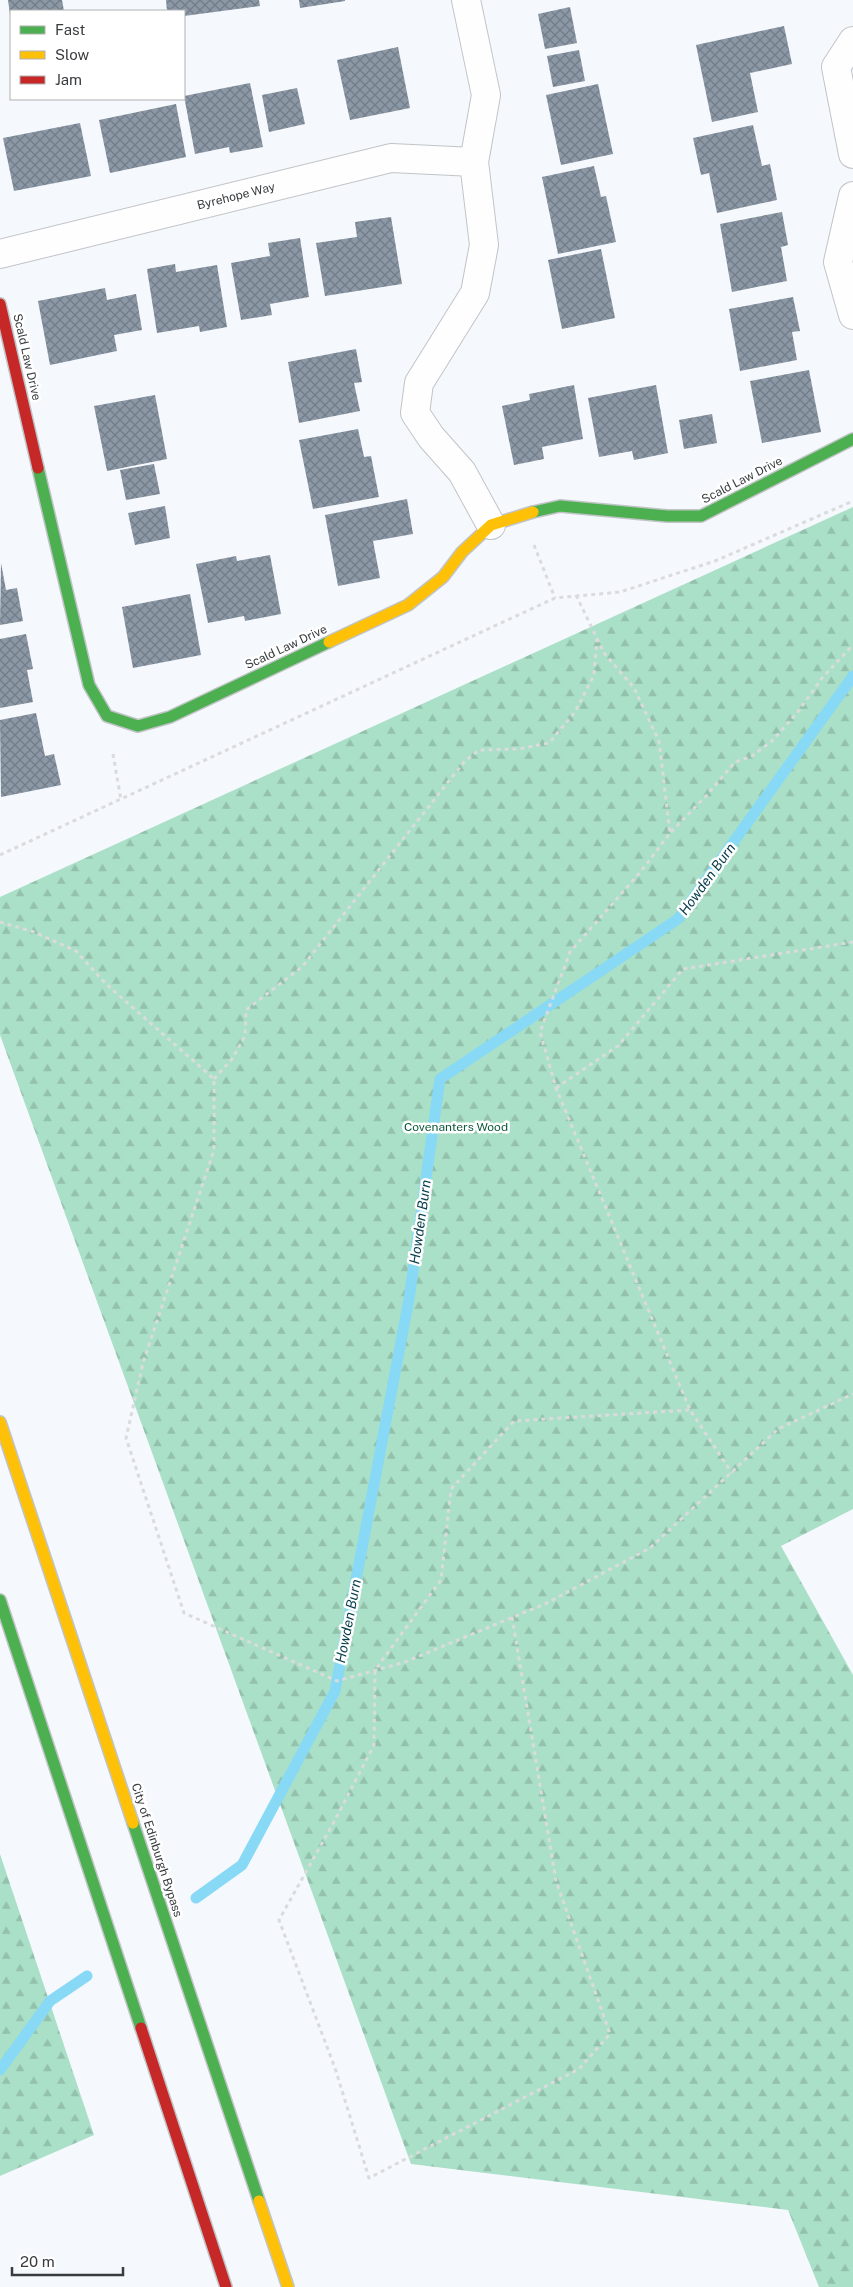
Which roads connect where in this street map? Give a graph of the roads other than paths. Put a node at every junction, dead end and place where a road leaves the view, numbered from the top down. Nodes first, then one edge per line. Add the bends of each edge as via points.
1 (466, 0) edge
2 (853, 41) edge
3 (853, 154) edge
4 (474, 162) junction
5 (853, 196) edge
6 (0, 254) edge
7 (0, 304) edge
8 (853, 315) edge
9 (853, 439) edge
10 (491, 525) junction
11 (0, 1422) edge
12 (0, 1600) edge
13 (226, 2287) edge
14 (288, 2287) edge

1 - 4 street via 486,95
2 - 3 street via 836,67
4 - 6 street, Byrehope Way via 391,158
4 - 10 street via 484,245 475,293 419,383 415,413 462,472
5 - 8 street via 838,262
7 - 10 main road, Scald Law Drive via 89,685 107,716 138,726 170,718 408,604 443,577 462,552
9 - 10 main road, Scald Law Drive via 701,516 560,506
11 - 14 main road, City of Edinburgh Bypass
12 - 13 main road

